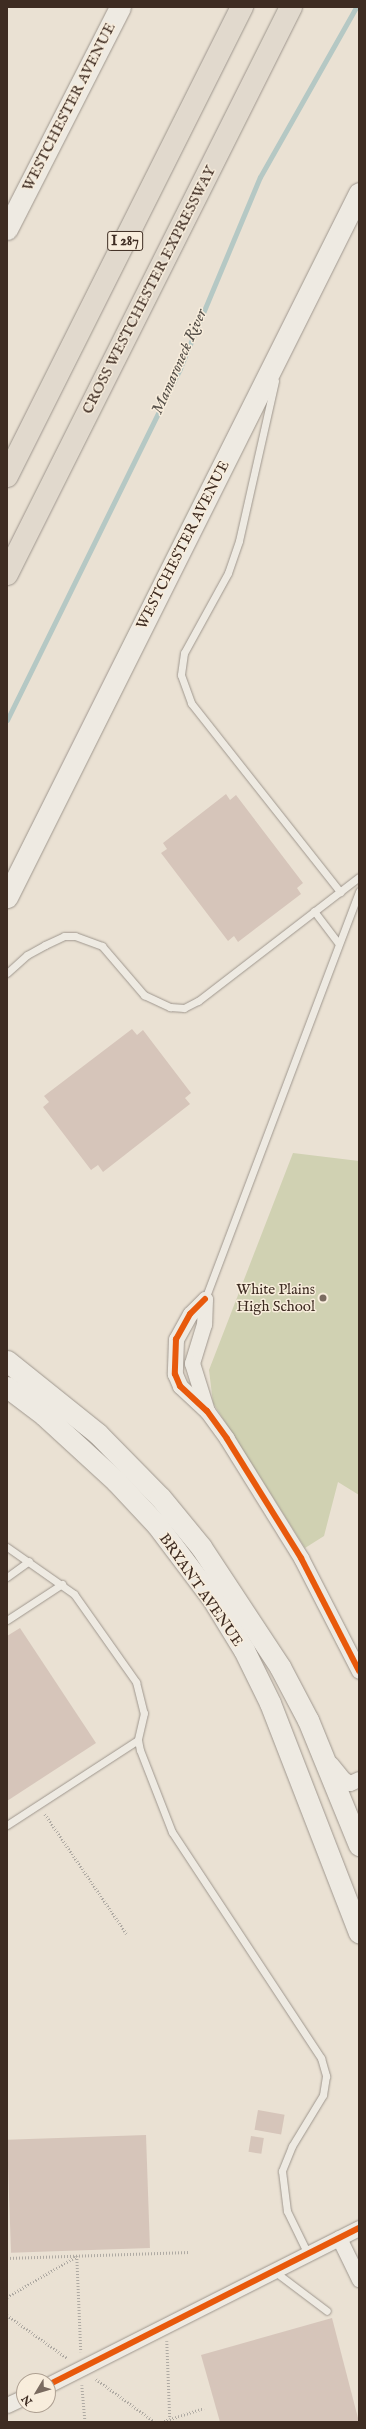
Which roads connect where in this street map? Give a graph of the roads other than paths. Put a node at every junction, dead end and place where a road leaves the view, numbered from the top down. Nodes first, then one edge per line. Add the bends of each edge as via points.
1 (120, 7) edge
2 (242, 7) edge
3 (291, 7) edge
4 (359, 193) edge
5 (7, 229) edge
6 (292, 325) junction
7 (7, 476) edge
8 (7, 574) edge
9 (359, 877) edge
10 (359, 891) edge
11 (340, 892) junction
12 (7, 897) edge
13 (314, 911) junction
14 (339, 944) junction
15 (7, 973) edge
16 (205, 1299) junction
17 (7, 1361) edge
18 (7, 1387) edge
19 (207, 1410) junction
20 (7, 1547) edge
21 (29, 1562) junction
22 (7, 1577) edge
23 (62, 1584) junction
24 (7, 1620) edge
25 (359, 1671) edge
26 (138, 1740) junction
27 (322, 1750) junction
28 (359, 1779) edge
29 (7, 1824) edge
30 (359, 1845) edge
31 (359, 1932) edge
32 (359, 2228) edge
33 (339, 2238) junction
34 (308, 2254) junction
35 (274, 2271) junction
36 (359, 2279) edge
37 (328, 2312) dead end
38 (56, 2381) edge
39 (16, 2401) edge
40 (7, 2406) edge

1 - 5 main road, WESTCHESTER AVENUE
2 - 7 highway, I 287
3 - 8 highway, CROSS WESTCHESTER EXPRESSWAY / I 287
4 - 6 main road, WESTCHESTER AVENUE
6 - 11 lane via 267,406 256,474 239,541 228,573 184,653 181,675 191,703
6 - 12 main road, WESTCHESTER AVENUE
9 - 11 lane
10 - 14 lane
11 - 13 lane
13 - 14 lane
13 - 15 lane via 198,1001 184,1008 170,1007 144,995 102,946 75,936 64,936 45,945 27,955
14 - 16 lane
16 - 19 street via 204,1324 192,1363
16 - 19 street via 190,1314 176,1339 174,1350 175,1374 180,1386
17 - 27 main road, BRYANT AVENUE via 98,1434 184,1525 233,1591 280,1667
18 - 31 main road, BRYANT AVENUE via 54,1424 116,1481 157,1525 212,1598 244,1650 270,1703
19 - 25 street via 301,1558
20 - 21 lane
21 - 22 lane
21 - 23 lane
23 - 24 lane
23 - 26 lane via 84,1606 136,1682 144,1712
26 - 29 lane
26 - 34 lane via 176,1838 316,2048 324,2066 326,2076 323,2095 292,2146 282,2171 287,2211
27 - 28 street via 343,1779 350,1783
27 - 30 main road, BRYANT AVENUE
32 - 33 street
33 - 34 street
33 - 36 street
34 - 35 street
35 - 37 lane
35 - 38 street
39 - 40 street

